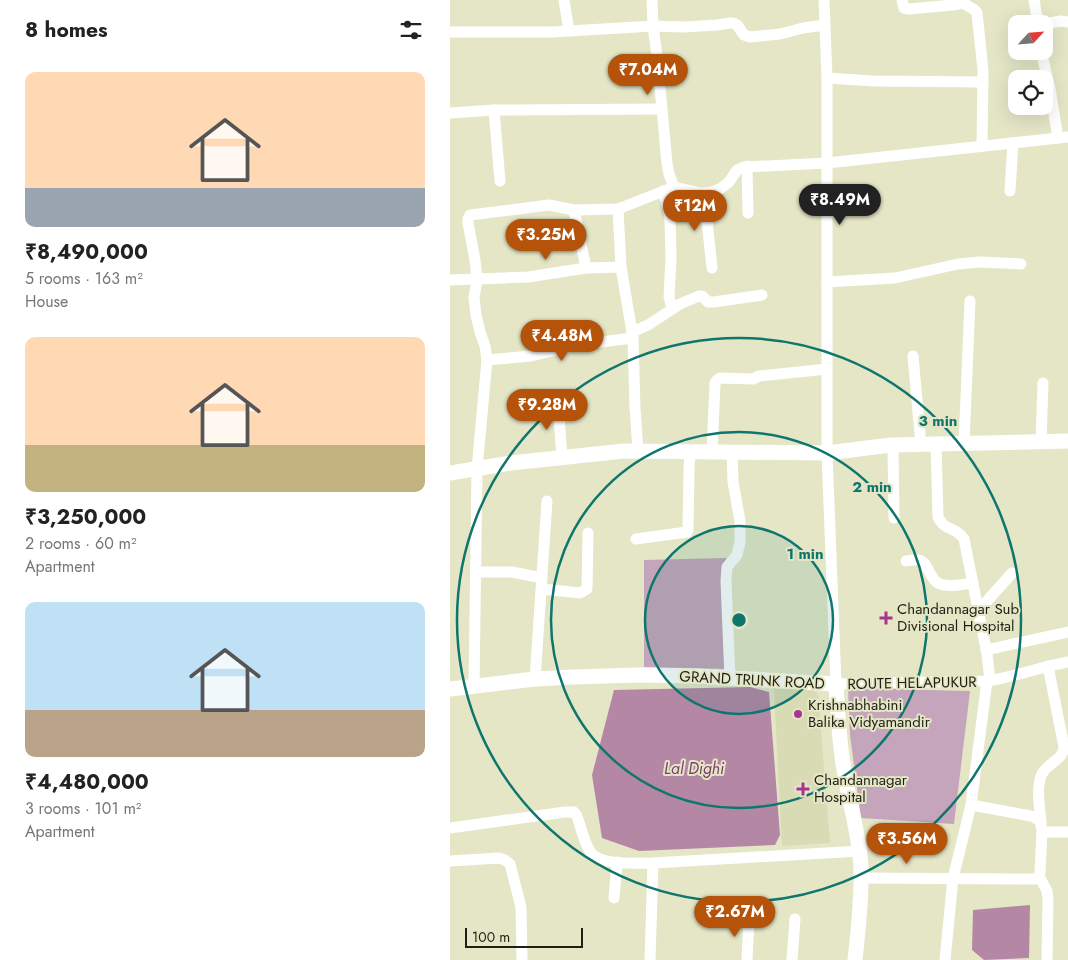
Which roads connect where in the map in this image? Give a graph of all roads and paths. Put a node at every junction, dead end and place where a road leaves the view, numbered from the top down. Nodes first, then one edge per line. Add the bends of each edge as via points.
1 (564, 0) edge
2 (652, 0) edge
3 (824, 0) edge
4 (902, 0) edge
5 (1034, 0) edge
6 (962, 1) edge
7 (1036, 15) edge
8 (1068, 22) edge
9 (1053, 23) edge
10 (825, 25) junction
11 (653, 26) junction
12 (569, 31) junction
13 (450, 32) edge
14 (1043, 60) edge
15 (827, 78) junction
16 (983, 82) junction
17 (661, 109) junction
18 (494, 110) junction
19 (450, 113) edge
20 (1063, 138) edge
21 (1013, 143) junction
22 (982, 146) junction
23 (826, 163) junction
24 (747, 166) junction
25 (500, 181) dead end
26 (674, 187) junction
27 (663, 191) junction
28 (1010, 191) dead end
29 (704, 193) junction
30 (618, 209) junction
31 (574, 210) junction
32 (748, 213) dead end
33 (1021, 264) dead end
34 (621, 267) junction
35 (586, 268) junction
36 (712, 268) dead end
37 (476, 279) junction
38 (450, 280) edge
39 (826, 282) junction
40 (762, 295) dead end
41 (970, 301) dead end
42 (672, 308) junction
43 (632, 335) junction
44 (913, 356) dead end
45 (487, 360) junction
46 (827, 369) junction
47 (1043, 383) dead end
48 (558, 402) dead end
49 (1068, 441) edge
50 (1041, 442) junction
51 (928, 444) junction
52 (964, 444) junction
53 (893, 445) junction
54 (638, 451) junction
55 (690, 452) junction
56 (712, 452) junction
57 (732, 452) junction
58 (827, 453) junction
59 (562, 458) junction
60 (477, 469) junction
61 (450, 473) edge
62 (547, 501) dead end
63 (894, 518) dead end
64 (588, 533) dead end
65 (636, 539) dead end
66 (906, 561) dead end
67 (476, 572) junction
68 (1012, 573) dead end
69 (542, 583) junction
70 (974, 583) junction
71 (978, 610) junction
72 (1068, 632) edge
73 (986, 650) junction
74 (1068, 662) edge
75 (1048, 666) junction
76 (730, 679) junction
77 (535, 680) junction
78 (989, 681) junction
79 (836, 684) junction
80 (474, 686) junction
81 (450, 689) edge
82 (971, 805) junction
83 (450, 828) edge
84 (1042, 828) junction
85 (1068, 832) edge
86 (860, 851) junction
87 (450, 861) edge
88 (617, 862) junction
89 (652, 863) junction
90 (1039, 876) junction
91 (861, 878) junction
92 (953, 878) junction
93 (614, 898) dead end
94 (749, 917) dead end
95 (795, 919) dead end
96 (522, 960) edge
97 (650, 960) edge
98 (747, 960) edge
99 (792, 960) edge
100 (855, 960) edge
101 (945, 960) edge
102 (1047, 960) edge

1 - 12 street
2 - 11 street
3 - 10 street
4 - 6 street via 904,8 909,9 953,5
5 - 7 street
6 - 16 street via 978,13
8 - 9 street
10 - 11 street via 750,37 734,24
10 - 15 street
11 - 12 street
11 - 17 street
12 - 13 street
14 - 20 street
15 - 16 street
15 - 23 street
16 - 22 street
17 - 18 street
17 - 26 street via 667,163
18 - 19 street
18 - 25 street
20 - 21 street
21 - 22 street
21 - 28 street
22 - 23 street
23 - 24 street
23 - 39 street
24 - 29 street via 737,170 720,189
24 - 32 street
26 - 27 street
26 - 29 street
27 - 30 street
27 - 42 street via 670,219 669,298
29 - 36 street
30 - 31 street
30 - 34 street
31 - 35 street
31 - 37 street via 549,205 470,215 468,223
33 - 39 street via 958,264 895,278
34 - 35 street
34 - 43 street
35 - 37 street via 528,277
37 - 38 street
37 - 45 street via 476,315
39 - 46 street
40 - 42 street via 714,302 698,296
41 - 52 street
42 - 43 street
43 - 45 street via 531,356
43 - 54 street
44 - 51 street
45 - 60 street
46 - 56 street via 753,379 717,380
46 - 58 street
47 - 50 street
48 - 59 street
49 - 50 main road
50 - 52 main road
51 - 52 main road
51 - 53 main road
51 - 70 street via 938,517 944,527 958,531 964,539
53 - 58 main road
53 - 63 street
54 - 55 main road
54 - 59 main road
55 - 56 main road
55 - 65 street via 687,532
56 - 57 main road
57 - 58 main road
57 - 76 street via 740,528 739,550 727,567 726,581
58 - 79 street
59 - 60 main road
60 - 61 main road
60 - 67 street
62 - 69 street
64 - 69 street via 587,589 580,593
66 - 70 street via 922,561 939,584
67 - 69 street via 512,572
67 - 80 street
68 - 71 street
69 - 77 street
70 - 71 street
71 - 73 street
72 - 73 street
73 - 78 street
74 - 75 street, ROUTE HELAPUKUR
75 - 78 street, ROUTE HELAPUKUR
75 - 84 street via 1064,752 1041,774
76 - 77 main road, GRAND TRUNK ROAD via 639,675
76 - 79 main road, GRAND TRUNK ROAD
77 - 80 main road, GRAND TRUNK ROAD
78 - 79 street, ROUTE HELAPUKUR
78 - 82 street, ROUTE HELAPUKUR
79 - 86 main road, GRAND TRUNK ROAD via 844,775
80 - 81 main road, GRAND TRUNK ROAD
82 - 84 street via 1032,816 1038,818
82 - 92 street, ROUTE HELAPUKUR
83 - 88 street via 574,812 593,855
84 - 85 street
84 - 90 street
86 - 89 street
86 - 91 main road, GRAND TRUNK ROAD
87 - 96 street via 499,858 510,864 521,907
88 - 89 street
88 - 93 street
89 - 97 street
90 - 92 street via 1035,879
90 - 102 street via 1048,899
91 - 92 street
91 - 100 main road, GRAND TRUNK ROAD
92 - 101 street, ROUTE HELAPUKUR
94 - 98 street
95 - 99 street

